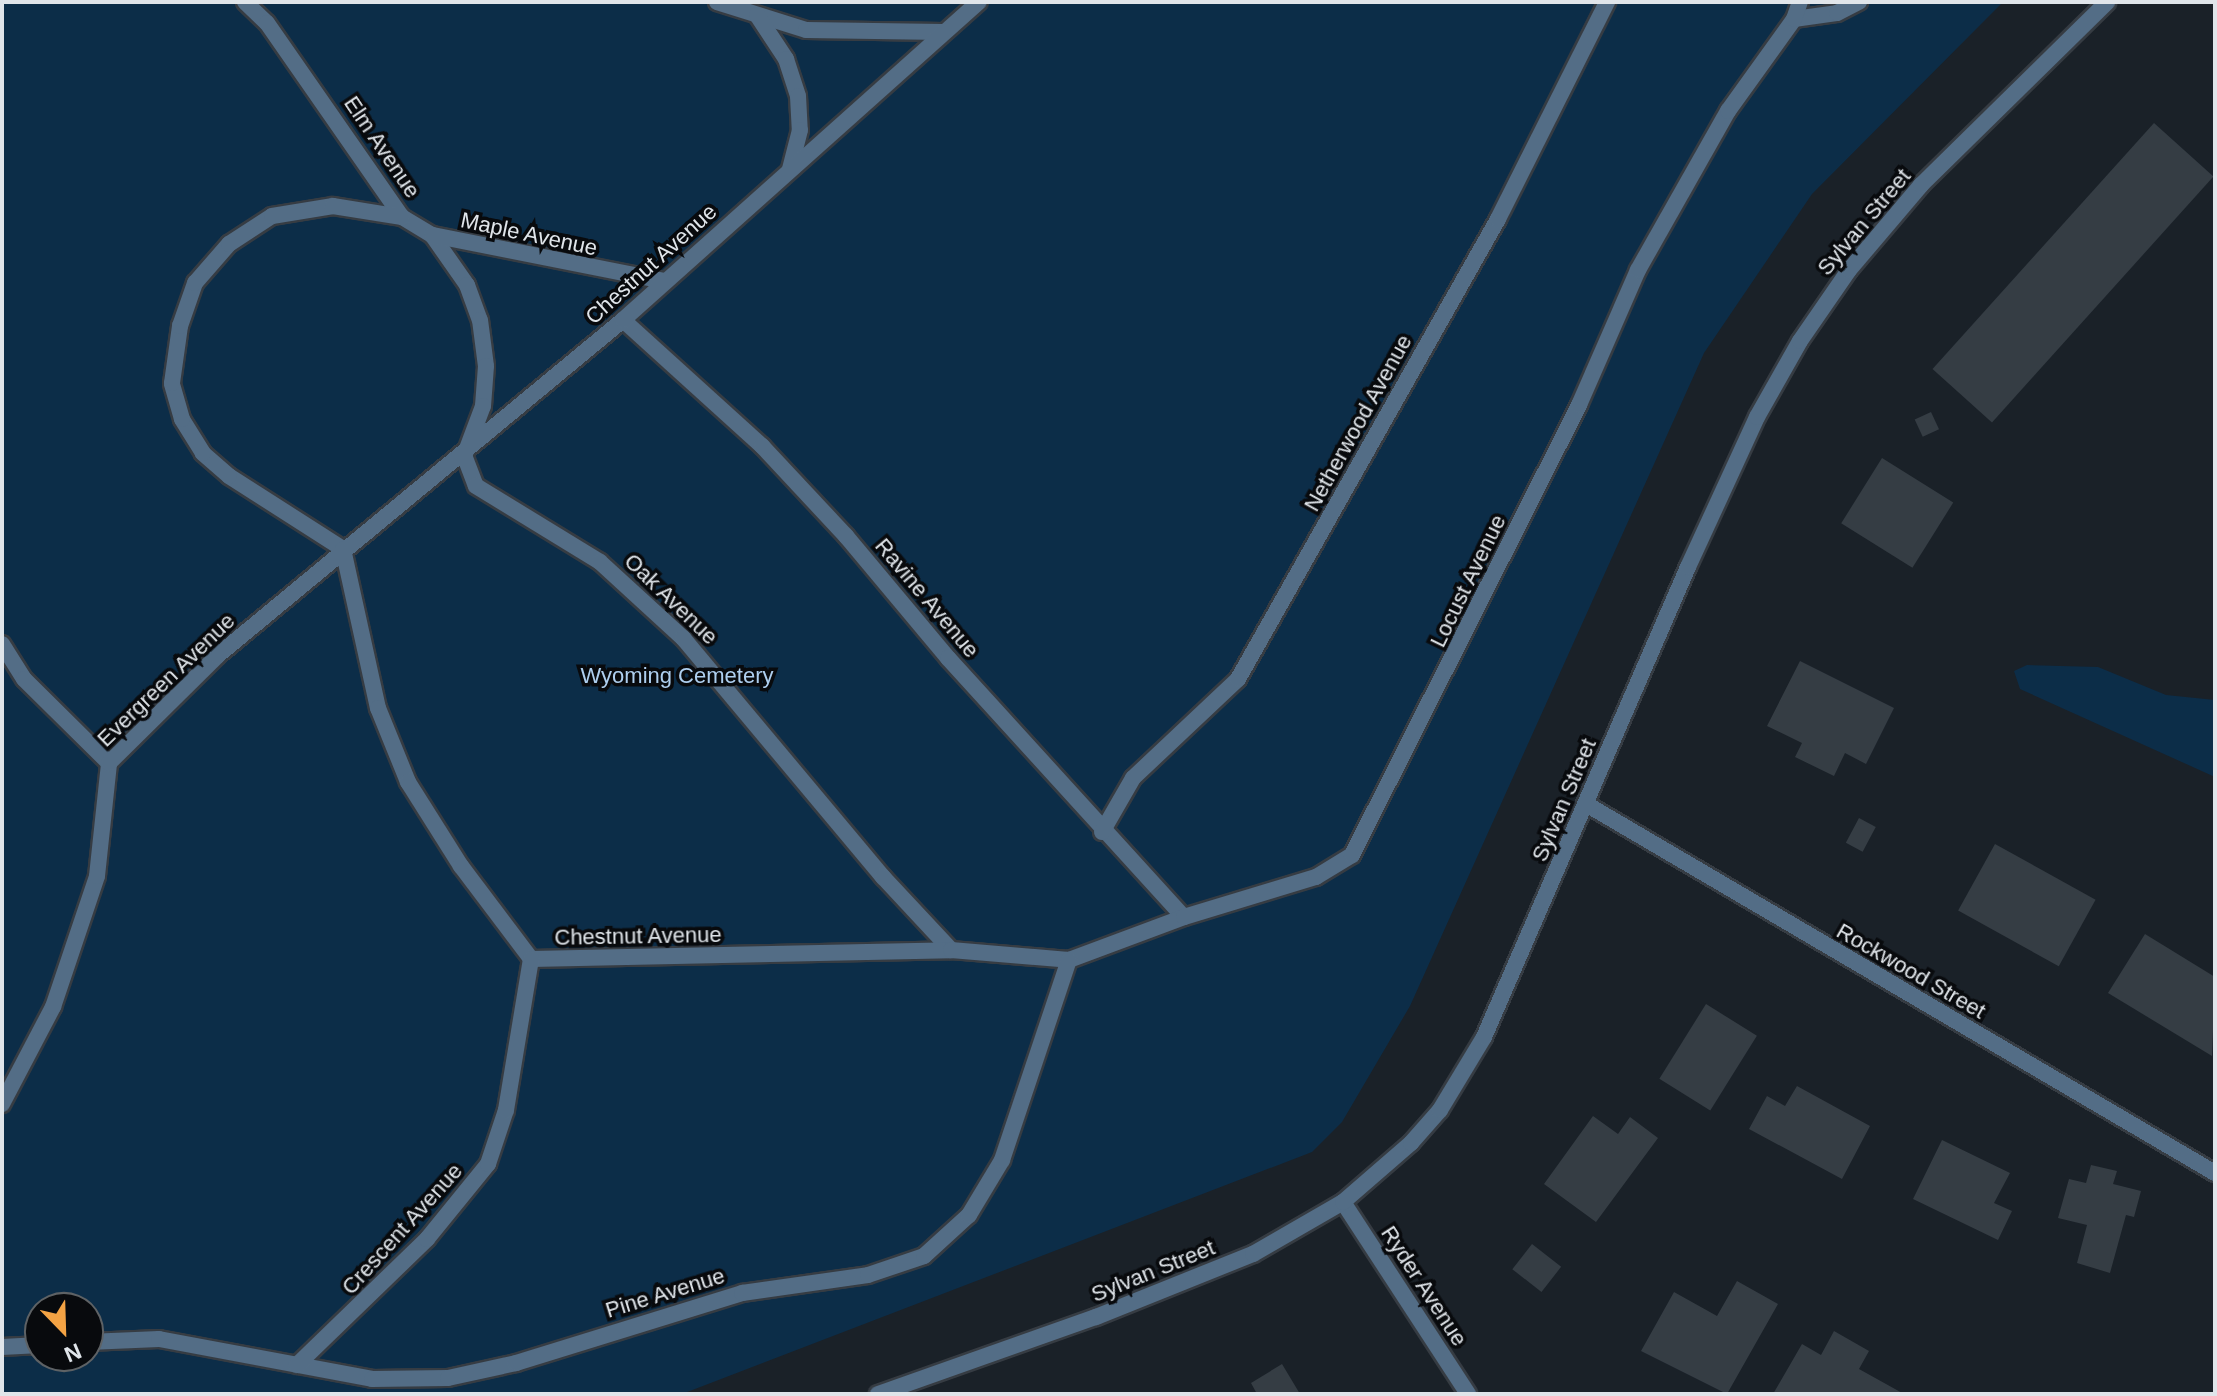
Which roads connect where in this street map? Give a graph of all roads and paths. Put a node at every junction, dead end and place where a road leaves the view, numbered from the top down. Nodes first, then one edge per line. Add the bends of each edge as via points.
1 (245, 2) edge
2 (717, 2) edge
3 (979, 2) edge
4 (1607, 2) edge
5 (1800, 2) edge
6 (1859, 2) edge
7 (2107, 2) edge
8 (757, 15) junction
9 (1794, 19) junction
10 (943, 32) junction
11 (789, 170) junction
12 (402, 217) junction
13 (432, 235) junction
14 (664, 281) junction
15 (623, 320) junction
16 (464, 455) junction
17 (343, 549) junction
18 (2, 644) edge
19 (109, 763) junction
20 (1586, 804) junction
21 (1102, 832) junction
22 (1184, 917) junction
23 (951, 950) junction
24 (531, 959) junction
25 (1069, 960) junction
26 (2, 1104) edge
27 (2215, 1173) edge
28 (1343, 1202) junction
29 (104, 1341) edge
30 (24, 1346) edge
31 (2, 1347) edge
32 (297, 1365) junction
33 (878, 1394) edge
34 (1468, 1394) edge

1 - 12 street, Elm Avenue via 327,105
2 - 8 street
3 - 10 street, Chestnut Avenue
4 - 21 street, Netherwood Avenue via 1498,219 1238,679 1133,778
5 - 9 street, Locust Avenue
6 - 9 street via 1837,13
7 - 20 street, Sylvan Street via 1921,185 1849,270 1800,341 1757,417
8 - 10 street via 806,30
8 - 11 street via 786,59 798,96 800,130
9 - 22 street, Locust Avenue via 1728,111 1638,270 1572,419 1352,855 1316,877
10 - 11 street, Chestnut Avenue
11 - 14 street, Chestnut Avenue
12 - 13 street, Elm Avenue
12 - 17 street via 333,206 272,216 229,244 195,283 180,326 172,383 182,419 203,453 229,476
13 - 14 street, Maple Avenue
13 - 16 street, Elm Avenue via 467,285 480,320 486,366 483,406
14 - 15 street, Chestnut Avenue
15 - 16 street, Chestnut Avenue
15 - 21 street, Ravine Avenue via 762,446 835,524
16 - 17 street, Chestnut Avenue
16 - 23 street, Oak Avenue via 476,486 600,562 683,638 883,877
17 - 19 street, Evergreen Avenue via 217,656
17 - 24 street, Chestnut Avenue via 378,708 408,782 461,866
18 - 19 street via 24,679
19 - 26 street, Evergreen Avenue via 97,876 53,1007
20 - 27 street, Rockwood Street
20 - 28 street, Sylvan Street via 1506,990 1462,1076 1411,1143
21 - 22 street, Ravine Avenue
22 - 25 street, Locust Avenue
23 - 24 street, Chestnut Avenue
23 - 25 street, Locust Avenue
24 - 32 street, Crescent Avenue via 506,1110 488,1164 427,1239
25 - 32 street, Pine Avenue via 1002,1160 969,1215 924,1256 868,1275 742,1293 516,1363 448,1378 372,1379
28 - 33 street, Sylvan Street via 1220,1269
28 - 34 street, Ryder Avenue
29 - 32 street, Pine Avenue via 159,1339
30 - 31 street

